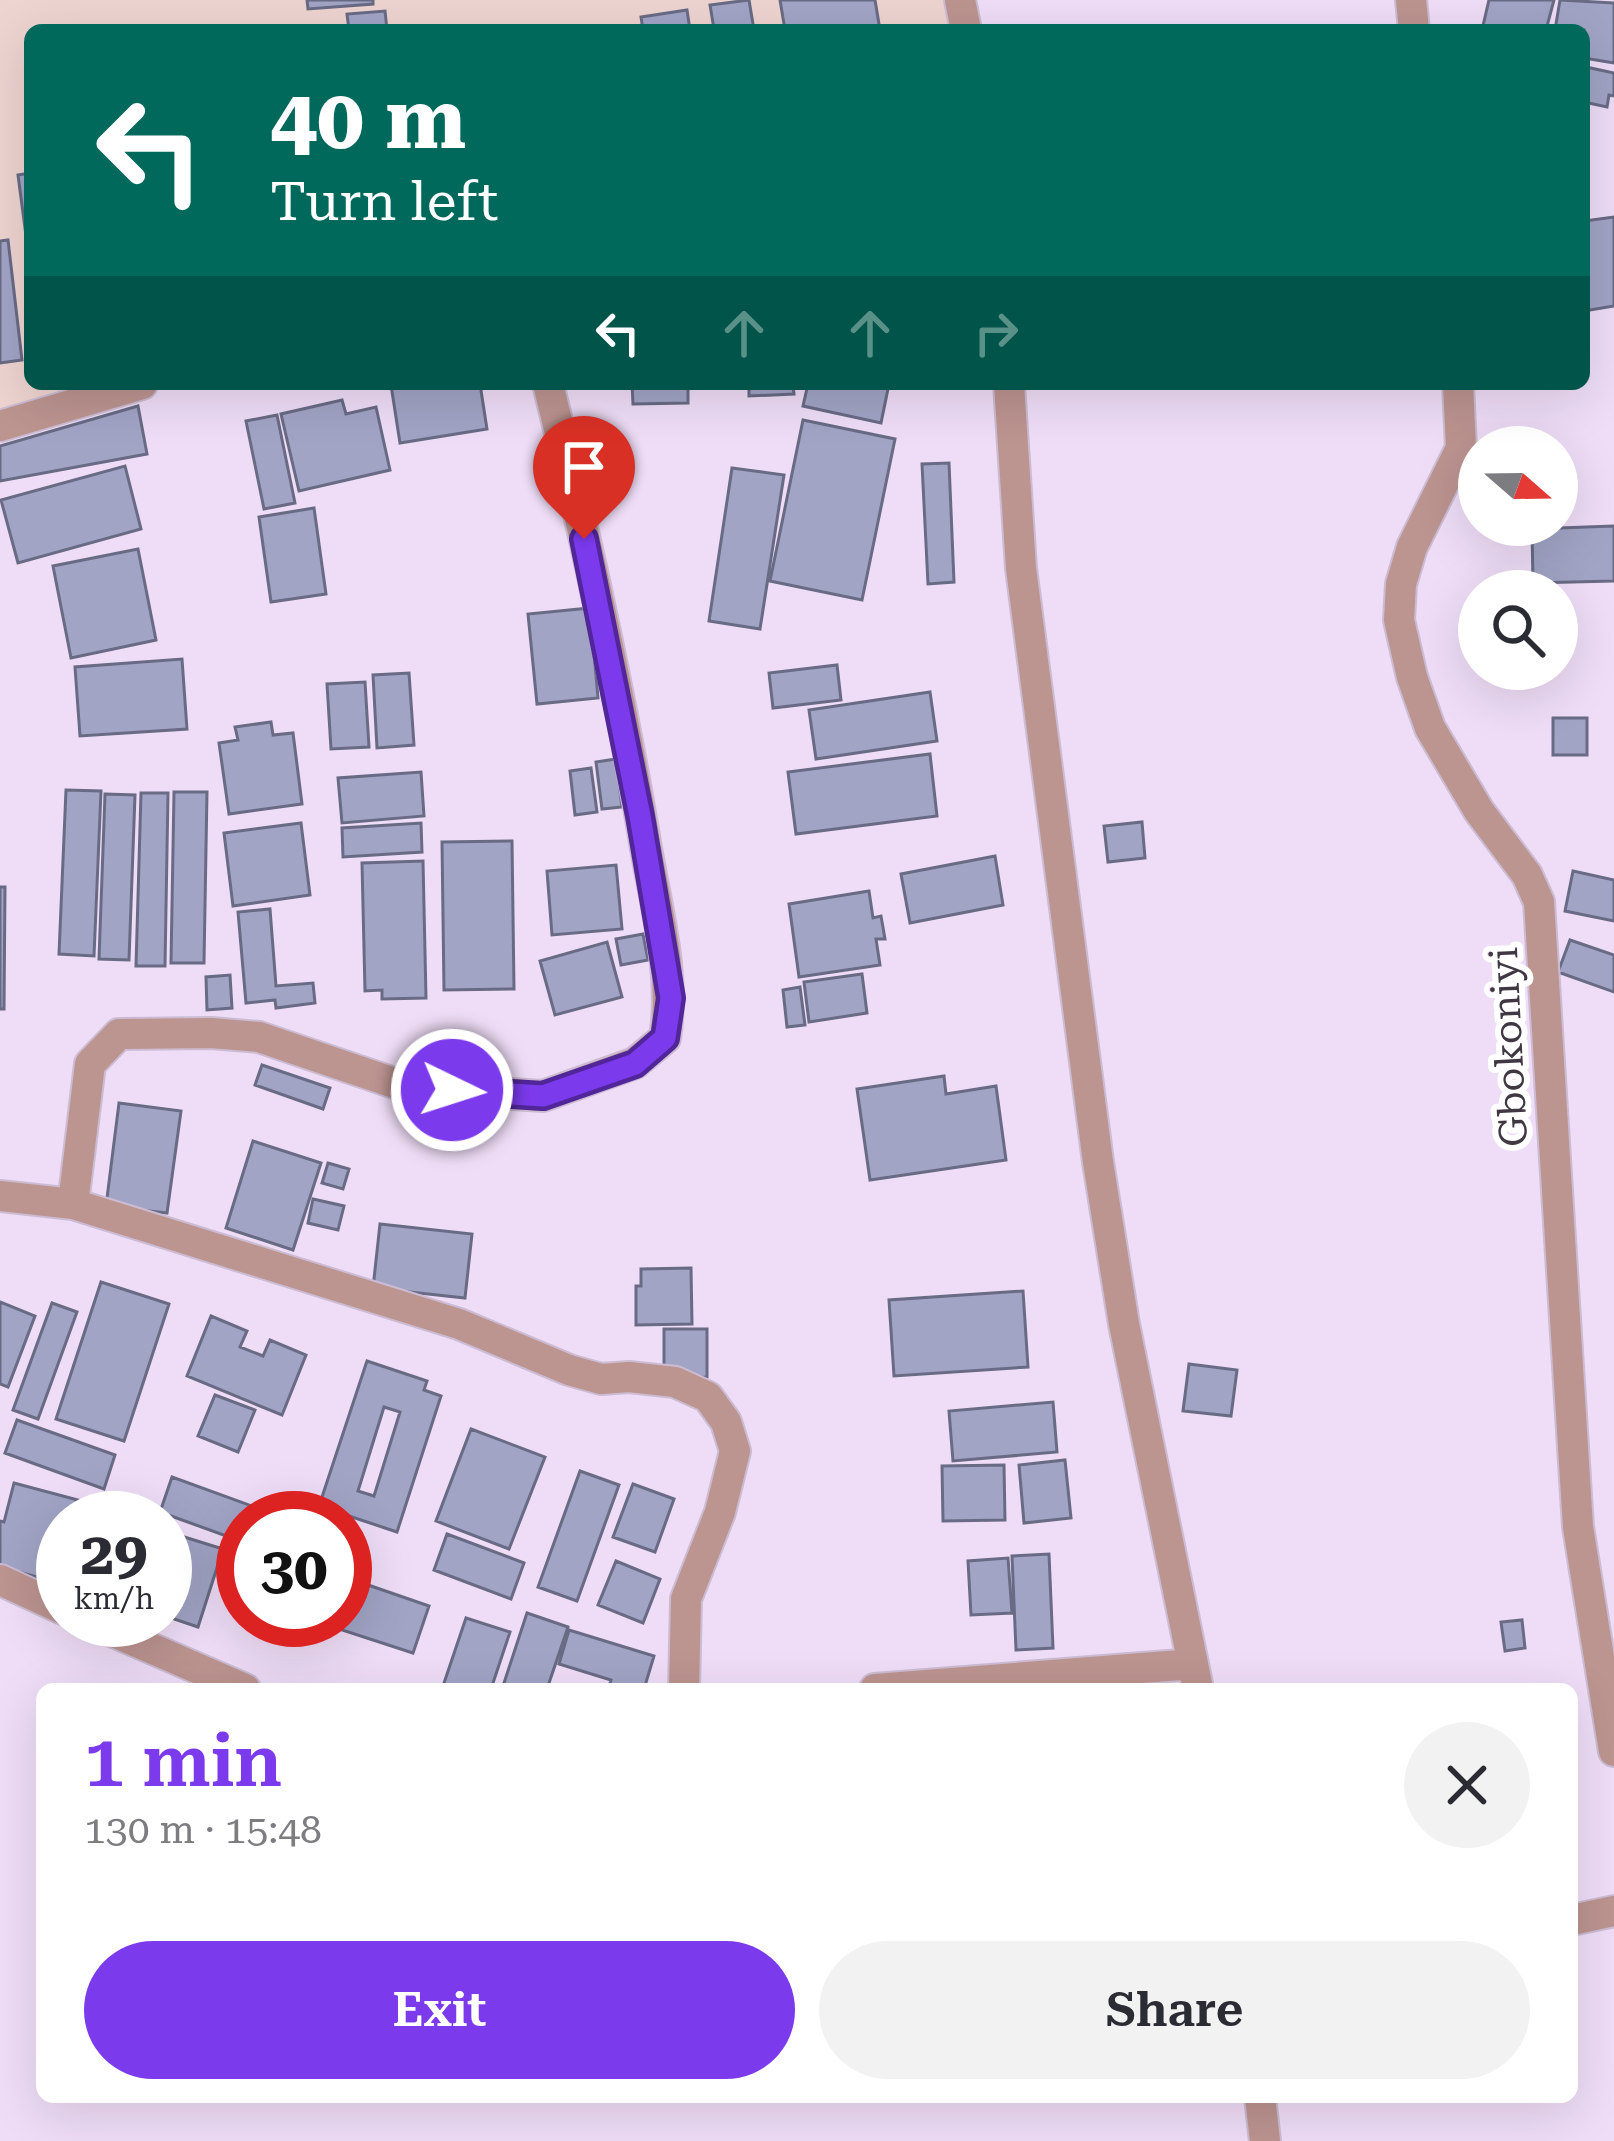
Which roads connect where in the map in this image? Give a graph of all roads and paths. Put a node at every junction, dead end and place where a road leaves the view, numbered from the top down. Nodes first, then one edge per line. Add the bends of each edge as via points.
1 (122, 390) edge
2 (549, 390) edge
3 (1009, 390) edge
4 (1458, 390) edge
5 (0, 426) edge
6 (0, 1196) edge
7 (73, 1204) junction
8 (0, 1580) edge
9 (36, 1597) edge
10 (148, 1647) edge
11 (1196, 1677) edge
12 (231, 1683) edge
13 (684, 1683) edge
14 (1036, 1683) edge
15 (1614, 1750) edge
16 (1614, 1911) edge
17 (1578, 1919) edge
18 (1261, 2103) edge
19 (1265, 2141) edge

1 - 5 street
2 - 7 street via 640,816 671,998 665,1038 635,1064 543,1096 406,1087 259,1037 119,1034 90,1064
3 - 11 street via 1021,568 1098,1162
4 - 15 street, Gbokoniyi via 1461,448 1412,547 1399,620 1430,728 1539,902 1577,1527
6 - 7 street
7 - 13 street via 459,1324 568,1370 675,1382 708,1397 735,1451 686,1598
8 - 9 street
10 - 12 street
11 - 14 street
16 - 17 street
18 - 19 street

